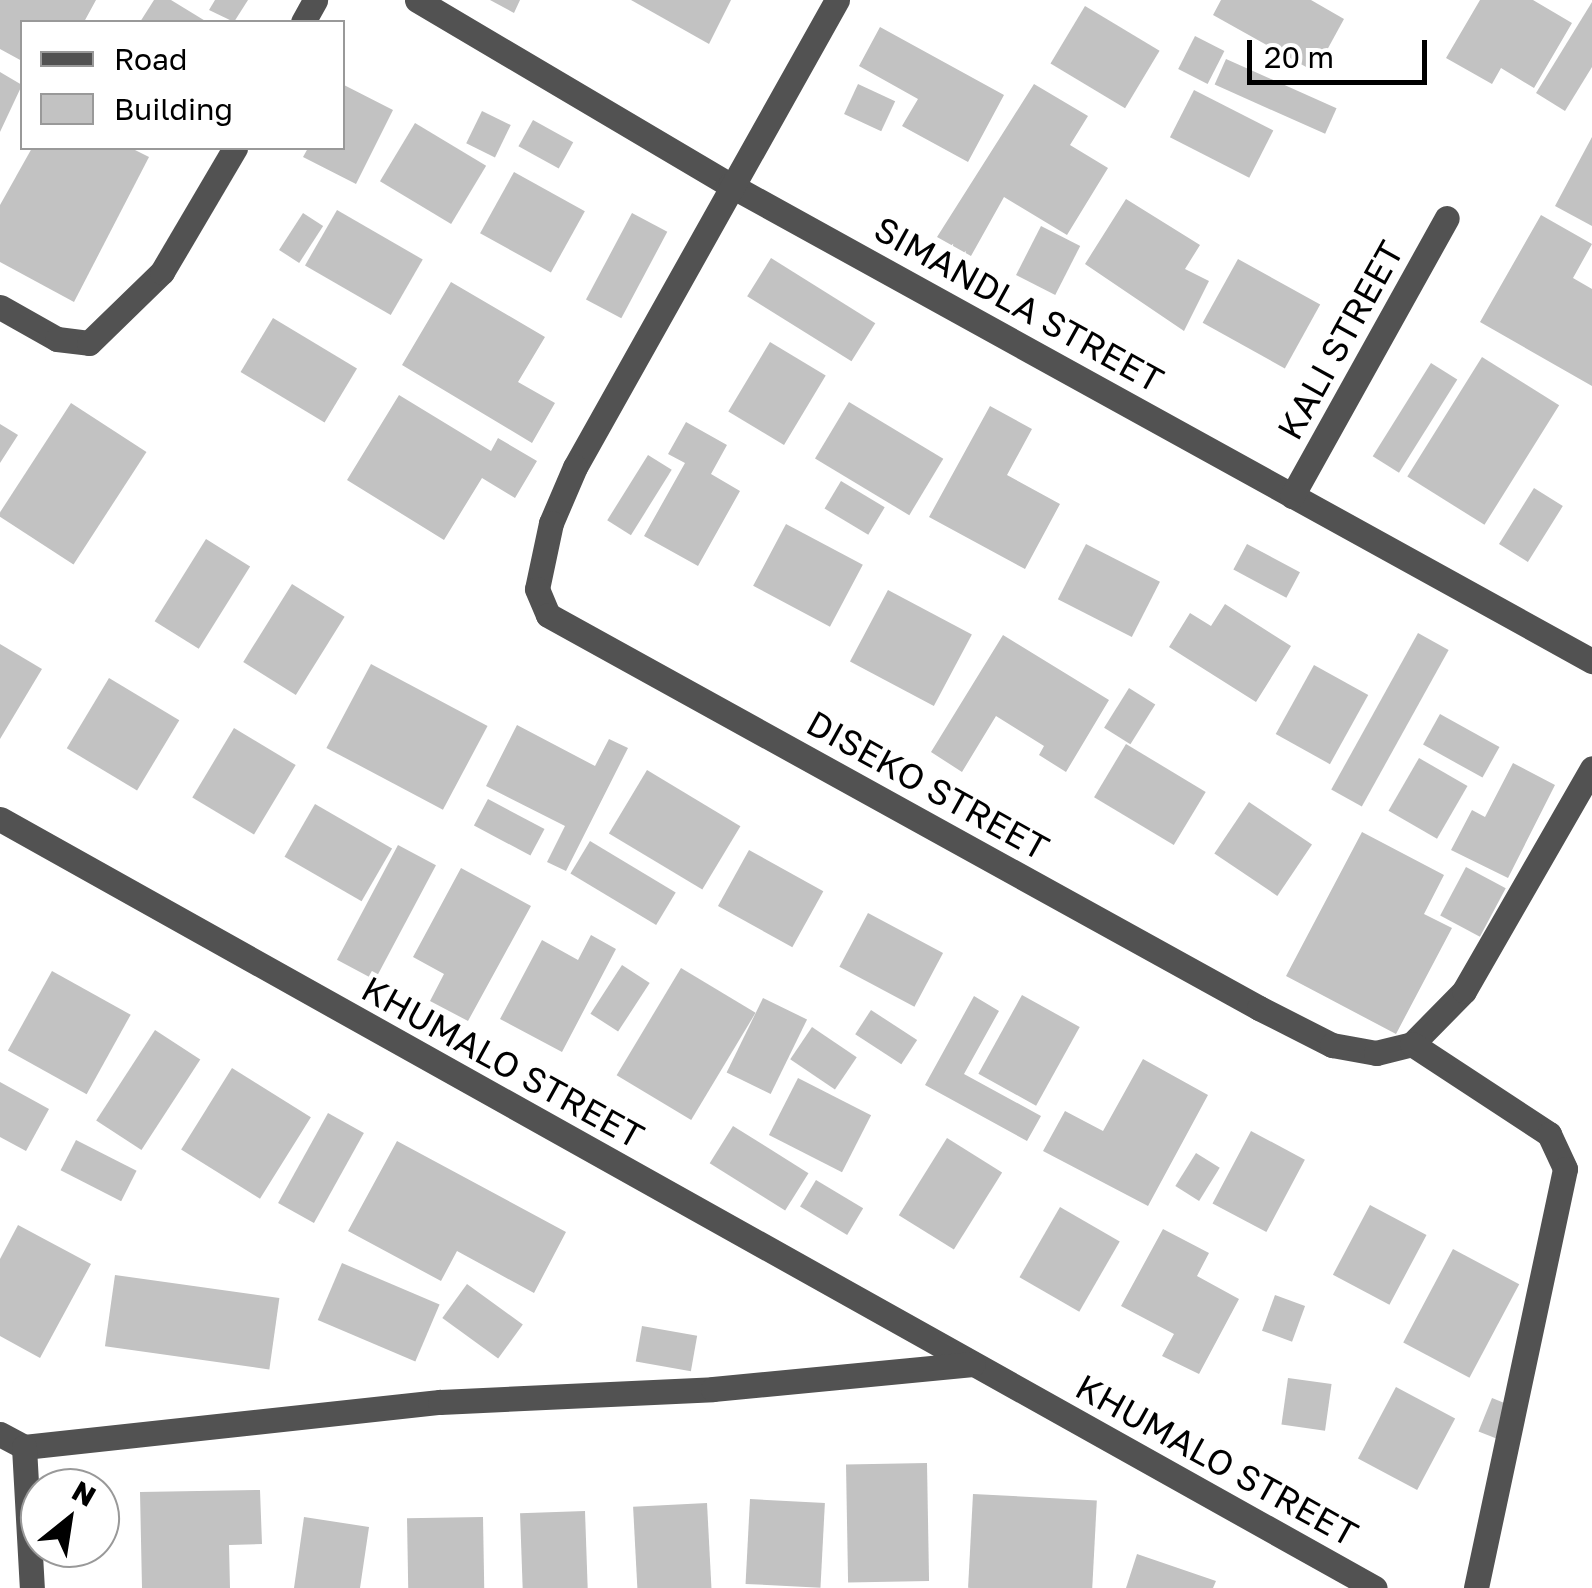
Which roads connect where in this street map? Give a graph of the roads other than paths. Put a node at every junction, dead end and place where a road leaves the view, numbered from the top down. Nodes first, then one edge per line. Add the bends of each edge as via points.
1 (417, 0) edge
2 (837, 0) edge
3 (234, 150) edge
4 (730, 185) junction
5 (1447, 218) dead end
6 (0, 307) edge
7 (1292, 496) junction
8 (1592, 661) edge
9 (1592, 768) edge
10 (0, 819) edge
11 (1412, 1044) junction
12 (973, 1364) junction
13 (0, 1434) edge
14 (24, 1447) junction
15 (32, 1588) edge
16 (1375, 1588) edge
17 (1476, 1588) edge

1 - 4 street, SIMANDLA STREET
2 - 4 street, DISEKO STREET
3 - 6 street via 162,272 89,343 57,339
4 - 7 street, SIMANDLA STREET
4 - 11 street, DISEKO STREET via 574,467 551,522 537,589 548,615 1332,1046 1376,1053
5 - 7 street, KALI STREET
7 - 8 street, SIMANDLA STREET
9 - 11 street via 1464,991
10 - 12 street, KHUMALO STREET
11 - 17 street via 1549,1134 1566,1169
12 - 14 street via 713,1388 440,1402
12 - 16 street, KHUMALO STREET
13 - 14 street
14 - 15 street

